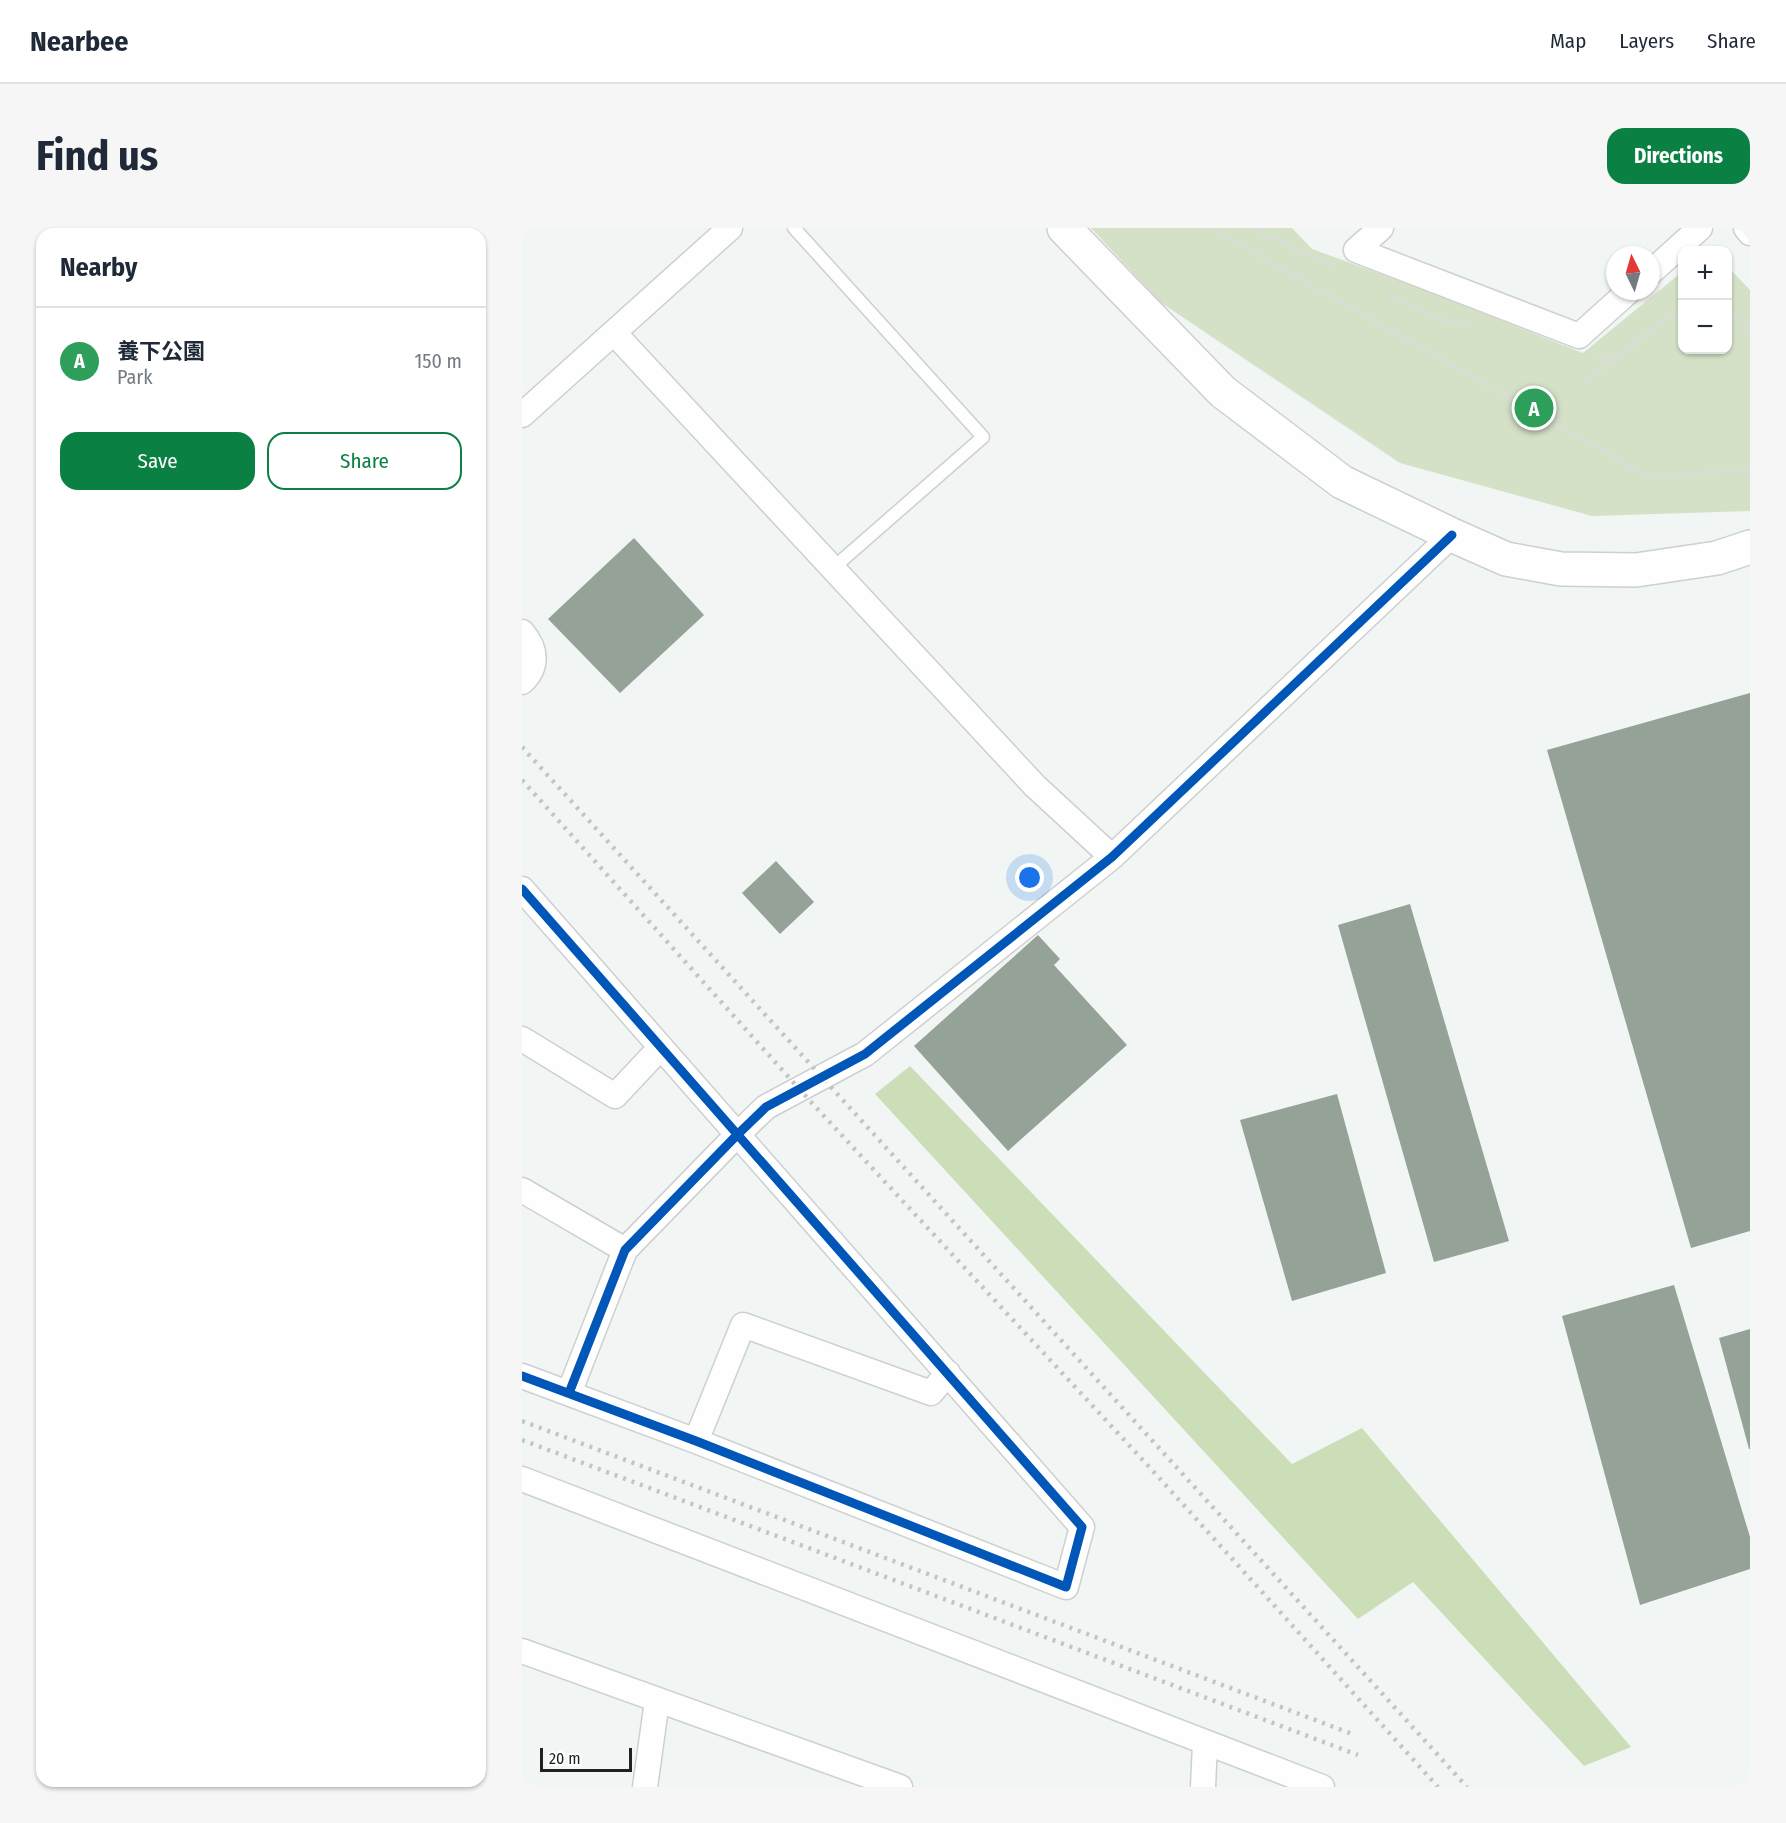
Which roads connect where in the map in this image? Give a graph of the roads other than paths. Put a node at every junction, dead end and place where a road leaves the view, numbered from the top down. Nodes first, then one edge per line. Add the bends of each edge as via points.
1 (730, 228) edge
2 (794, 228) edge
3 (1065, 228) edge
4 (1381, 228) edge
5 (1700, 228) edge
6 (1746, 228) edge
7 (1750, 233) edge
8 (1660, 264) edge
9 (1619, 300) edge
10 (615, 334) junction
11 (522, 414) edge
12 (1452, 535) junction
13 (1750, 547) edge
14 (832, 569) junction
15 (522, 632) edge
16 (522, 682) edge
17 (1112, 857) junction
18 (522, 889) edge
19 (522, 1039) edge
20 (661, 1047) junction
21 (736, 1136) junction
22 (522, 1190) edge
23 (625, 1251) junction
24 (948, 1373) junction
25 (522, 1376) edge
26 (569, 1393) junction
27 (696, 1441) junction
28 (522, 1479) edge
29 (522, 1651) edge
30 (657, 1701) junction
31 (1205, 1743) junction
32 (645, 1787) edge
33 (900, 1787) edge
34 (1203, 1787) edge
35 (1322, 1787) edge

1 - 10 street
2 - 14 lane via 982,437
3 - 12 street via 1223,392 1342,482
4 - 9 street via 1356,250 1579,336
5 - 8 street
6 - 7 street
10 - 11 street
10 - 14 street
12 - 13 street via 1506,559 1561,569 1636,570 1717,558
12 - 17 street
14 - 17 street via 1035,786
15 - 16 street via 533,648 534,660 531,673
17 - 21 street via 865,1054 766,1107
18 - 20 street
19 - 20 street via 615,1096
20 - 21 street
21 - 23 street
21 - 24 street
22 - 23 street
23 - 26 street
24 - 27 street via 931,1393 743,1325
24 - 27 street via 1082,1527 1066,1587
25 - 26 street
26 - 27 street
28 - 31 street
29 - 30 street
30 - 32 street
30 - 33 street
31 - 34 street
31 - 35 street

